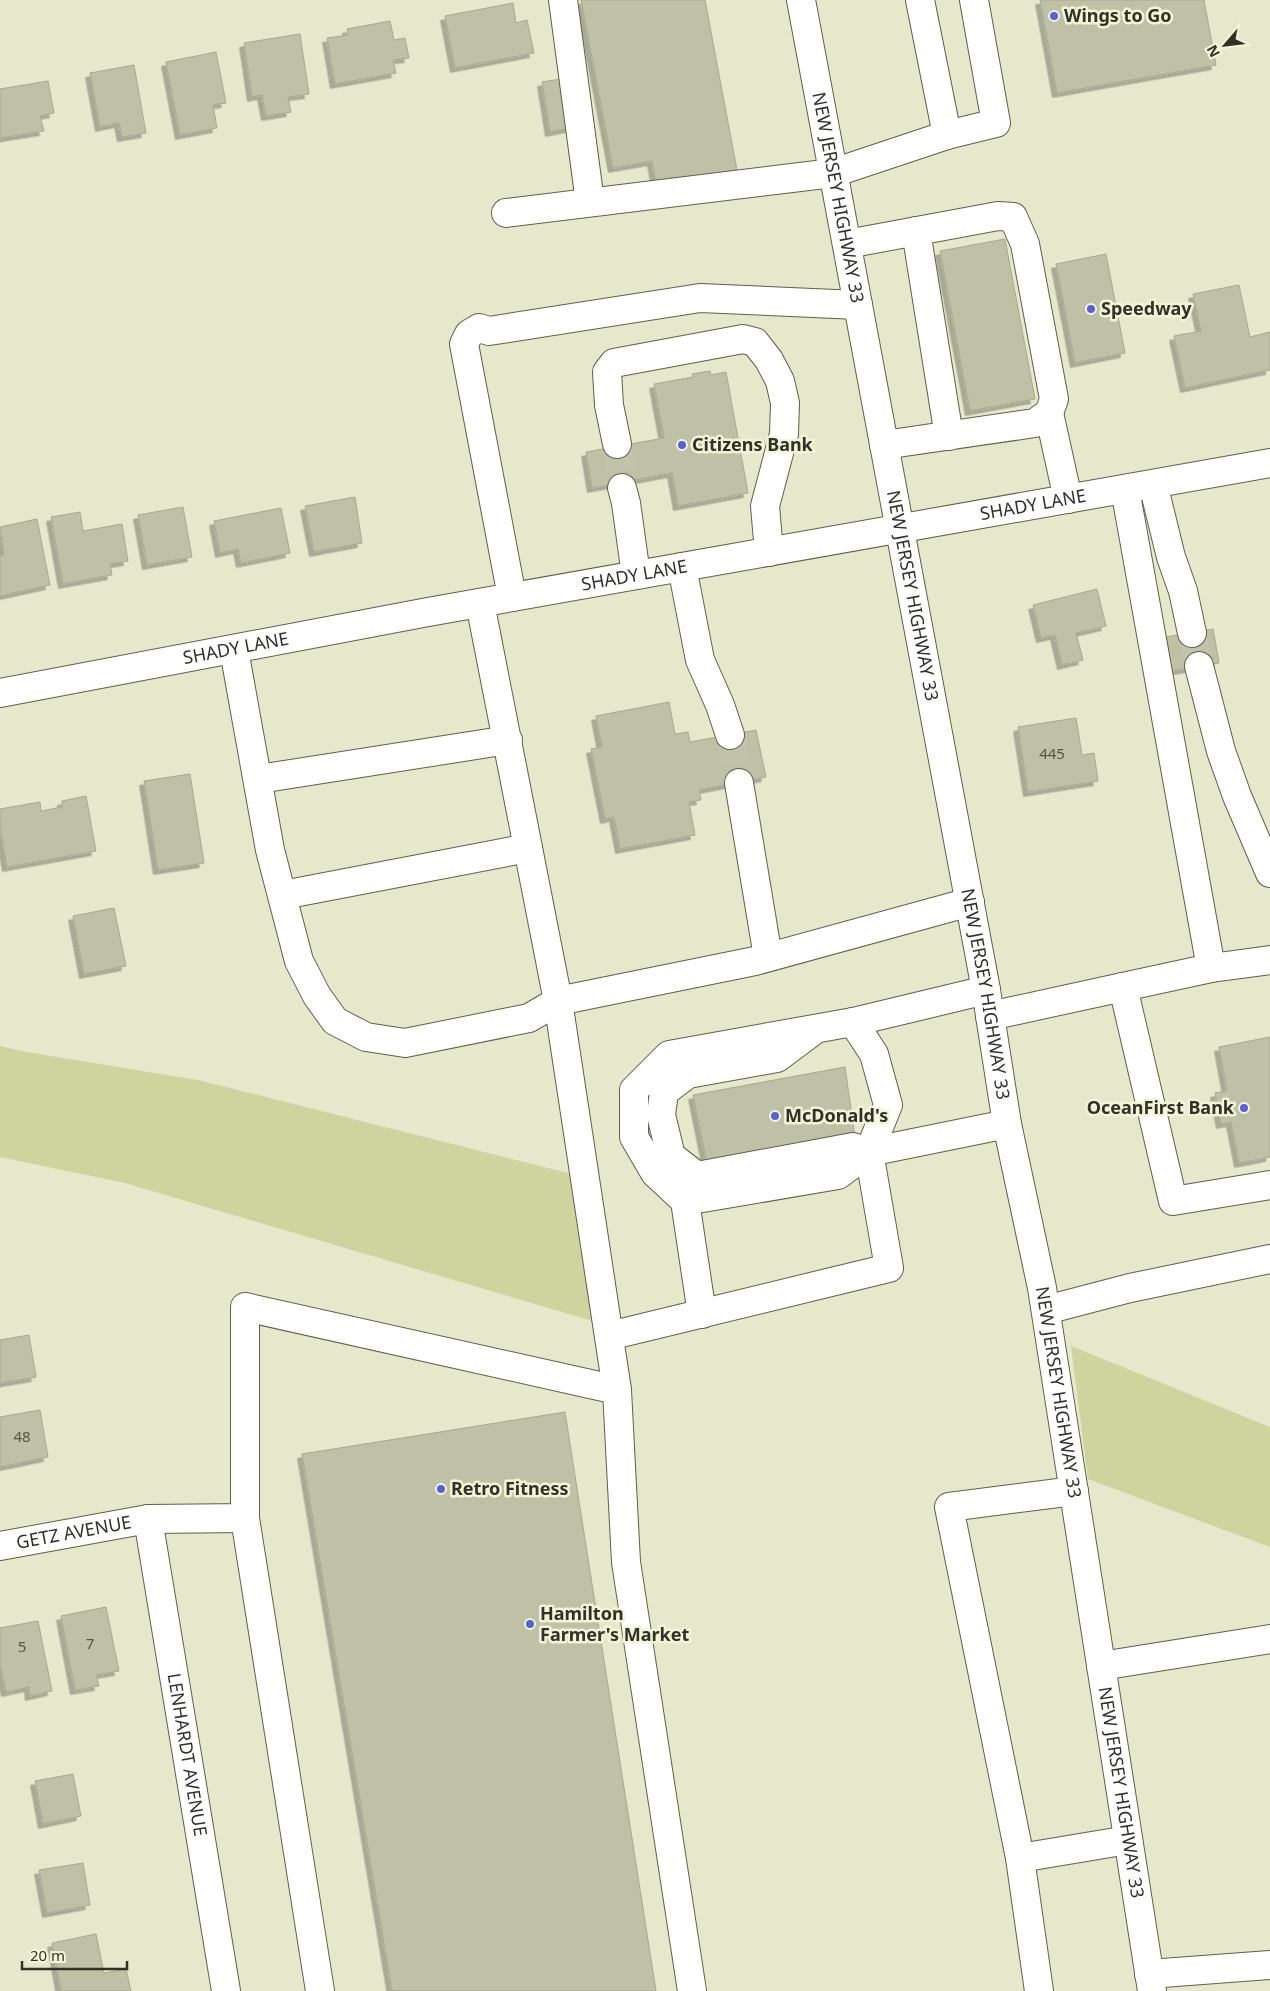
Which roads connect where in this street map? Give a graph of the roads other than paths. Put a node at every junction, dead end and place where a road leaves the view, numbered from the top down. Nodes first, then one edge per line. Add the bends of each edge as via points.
1 (563, 0) edge
2 (801, 0) edge
3 (920, 0) edge
4 (974, 0) edge
5 (947, 135) junction
6 (833, 173) junction
7 (590, 202) junction
8 (506, 213) dead end
9 (916, 232) junction
10 (847, 244) junction
11 (734, 299) junction
12 (858, 305) junction
13 (755, 342) junction
14 (1049, 413) junction
15 (949, 436) junction
16 (617, 444) tunnel mouth
17 (884, 445) junction
18 (1270, 463) edge
19 (1153, 484) junction
20 (622, 488) tunnel mouth
21 (1125, 489) junction
22 (1068, 499) junction
23 (900, 529) junction
24 (769, 552) junction
25 (682, 567) junction
26 (636, 575) junction
27 (512, 597) junction
28 (480, 603) junction
29 (1192, 633) tunnel mouth
30 (234, 650) junction
31 (1199, 666) tunnel mouth
32 (0, 693) edge
33 (730, 735) tunnel mouth
34 (508, 740) junction
35 (259, 778) junction
36 (739, 783) tunnel mouth
37 (528, 848) junction
38 (1270, 873) edge
39 (283, 895) junction
40 (970, 902) junction
41 (768, 957) junction
42 (1270, 960) edge
43 (1211, 968) junction
44 (1123, 988) junction
45 (558, 1001) junction
46 (988, 1003) junction
47 (853, 1022) junction
48 (816, 1028) junction
49 (1007, 1124) junction
50 (869, 1152) junction
51 (1270, 1185) edge
52 (685, 1201) junction
53 (1270, 1259) edge
54 (1046, 1310) junction
55 (702, 1314) junction
56 (609, 1336) junction
57 (617, 1390) junction
58 (1074, 1491) junction
59 (245, 1518) junction
60 (148, 1519) junction
61 (0, 1546) edge
62 (1263, 1639) edge
63 (1101, 1666) junction
64 (1128, 1840) junction
65 (1020, 1858) junction
66 (1270, 1965) edge
67 (1151, 1982) edge
68 (226, 1991) edge
69 (320, 1991) edge
70 (692, 1991) edge
71 (1039, 1991) edge

1 - 7 main road
2 - 6 main road, NEW JERSEY HIGHWAY 33
3 - 5 main road
4 - 5 main road via 996,123
5 - 6 main road
6 - 7 main road
6 - 10 main road, NEW JERSEY HIGHWAY 33
7 - 8 main road
9 - 10 main road
9 - 14 main road via 998,216 1014,217 1024,244 1054,399
9 - 15 main road
10 - 12 main road, NEW JERSEY HIGHWAY 33
11 - 12 main road
11 - 13 main road
11 - 27 main road via 700,298 489,331 478,328 469,334 464,344
12 - 17 main road, NEW JERSEY HIGHWAY 33
13 - 16 main road via 742,339 614,363 607,372 609,405
13 - 24 main road via 780,381 785,403 784,434 765,506
14 - 15 main road via 1035,423
14 - 22 main road
15 - 17 main road
17 - 23 main road, NEW JERSEY HIGHWAY 33
18 - 19 main road, SHADY LANE
19 - 21 main road, SHADY LANE
19 - 29 main road
20 - 26 main road
21 - 22 main road, SHADY LANE
21 - 43 main road
22 - 23 main road, SHADY LANE
23 - 24 main road, SHADY LANE
23 - 40 main road, NEW JERSEY HIGHWAY 33
24 - 25 main road, SHADY LANE
25 - 26 main road, SHADY LANE
25 - 33 main road via 700,660
26 - 27 main road, SHADY LANE
27 - 28 main road, SHADY LANE
28 - 30 main road, SHADY LANE
28 - 34 main road
30 - 32 main road, SHADY LANE
30 - 35 main road
31 - 38 main road via 1221,751
34 - 35 main road
34 - 37 main road
35 - 39 main road via 270,850
36 - 41 main road
37 - 39 main road
37 - 45 main road
39 - 45 main road via 299,960 317,996 336,1021 366,1037 405,1043 529,1018
40 - 41 main road
40 - 46 main road, NEW JERSEY HIGHWAY 33
41 - 45 main road
42 - 43 main road
43 - 44 main road
44 - 46 main road
44 - 51 main road via 1173,1201
45 - 56 main road
46 - 47 main road
46 - 49 main road, NEW JERSEY HIGHWAY 33
47 - 48 main road
47 - 50 main road via 874,1054 888,1105
48 - 50 main road via 777,1058 688,1074 664,1092 661,1115 671,1156 697,1176 853,1148
48 - 52 main road via 670,1055 634,1090 634,1137 655,1173
49 - 50 main road
49 - 54 main road, NEW JERSEY HIGHWAY 33
50 - 52 main road via 838,1174
50 - 55 main road via 889,1268
52 - 55 main road
53 - 54 main road via 1130,1288
54 - 58 main road, NEW JERSEY HIGHWAY 33
55 - 56 main road
56 - 57 main road
57 - 59 main road via 245,1307
57 - 70 main road via 626,1562
58 - 63 main road, NEW JERSEY HIGHWAY 33
58 - 65 main road via 949,1507
59 - 60 main road, GETZ AVENUE
59 - 69 main road
60 - 61 main road, GETZ AVENUE
60 - 68 main road, LENHARDT AVENUE
62 - 63 main road
63 - 64 main road, NEW JERSEY HIGHWAY 33
64 - 65 main road
64 - 67 main road, NEW JERSEY HIGHWAY 33
65 - 71 main road
66 - 67 main road

